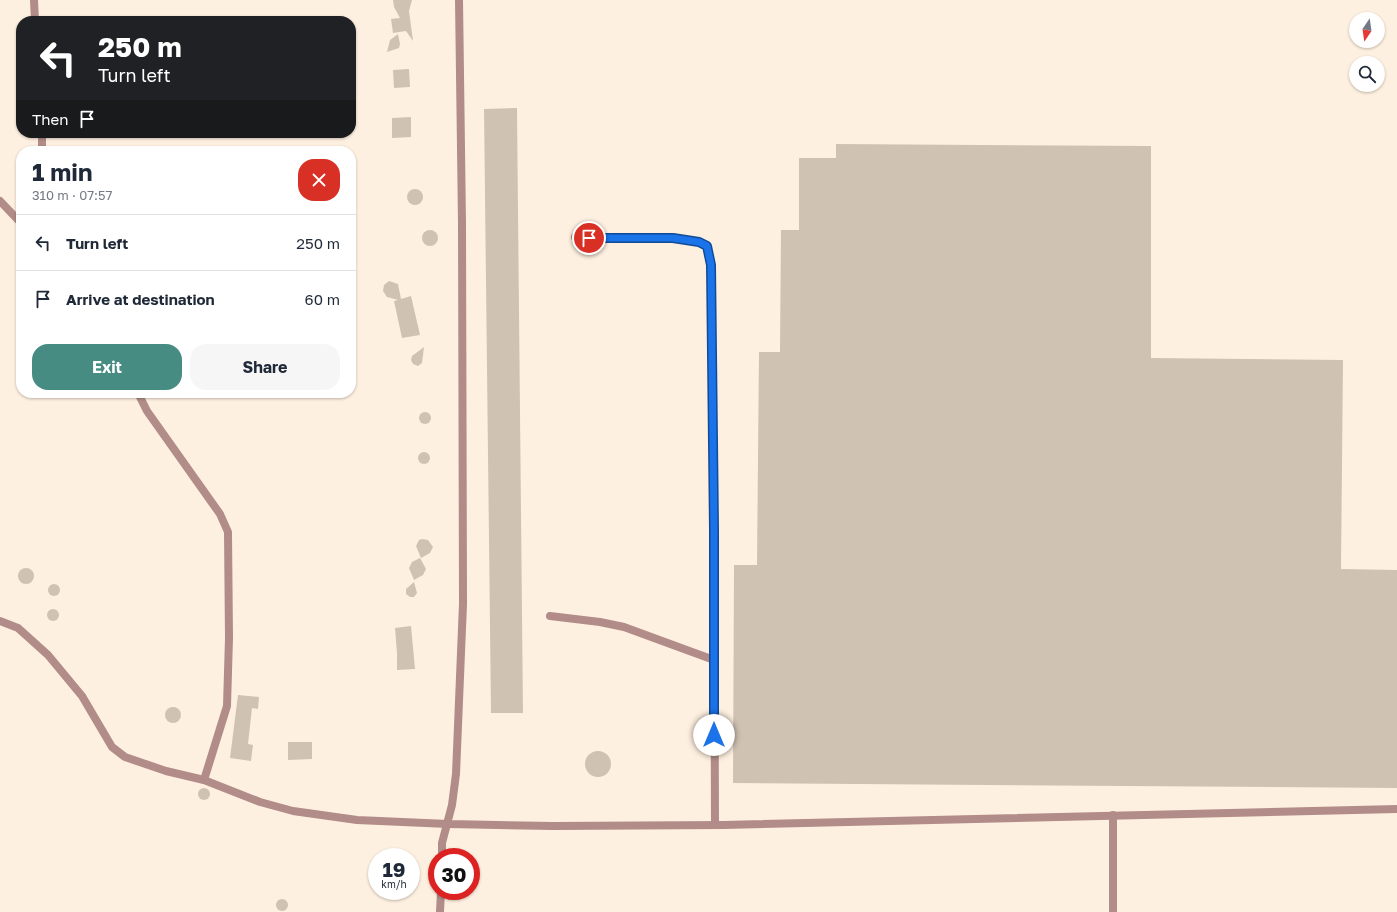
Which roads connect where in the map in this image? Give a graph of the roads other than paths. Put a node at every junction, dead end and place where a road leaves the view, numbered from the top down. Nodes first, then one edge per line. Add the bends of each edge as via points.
1 (34, 0) edge
2 (459, 0) edge
3 (35, 16) edge
4 (0, 201) edge
5 (16, 218) edge
6 (575, 238) dead end
7 (140, 398) edge
8 (550, 616) dead end
9 (0, 621) edge
10 (714, 660) junction
11 (204, 780) junction
12 (1397, 809) edge
13 (1113, 815) junction
14 (448, 824) junction
15 (714, 825) junction
16 (442, 848) edge
17 (441, 900) edge
18 (440, 912) edge
19 (1113, 912) edge

1 - 3 street
2 - 14 street via 463,604 456,774
4 - 5 street
6 - 10 street via 673,238 699,242 707,246 711,265
7 - 11 street via 220,514 228,532 227,706
8 - 10 street via 624,627
9 - 11 street via 18,628 48,655 82,696 112,747 125,757
10 - 15 street
11 - 14 street via 260,802 293,811 357,820
12 - 13 street
13 - 15 street
13 - 19 street
14 - 15 street
14 - 16 street
17 - 18 street

